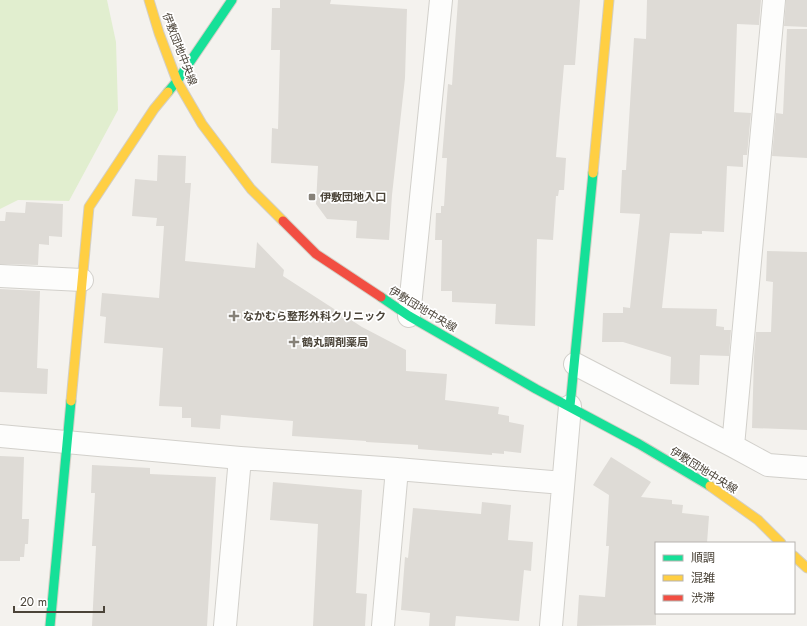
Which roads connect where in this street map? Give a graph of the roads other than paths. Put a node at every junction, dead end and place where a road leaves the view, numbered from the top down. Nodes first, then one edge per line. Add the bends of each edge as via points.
1 (149, 0) edge
2 (232, 0) edge
3 (441, 0) edge
4 (609, 0) edge
5 (774, 0) edge
6 (177, 81) junction
7 (0, 276) edge
8 (82, 280) junction
9 (409, 316) junction
10 (575, 364) junction
11 (570, 406) junction
12 (0, 436) edge
13 (68, 441) junction
14 (733, 446) junction
15 (240, 458) junction
16 (807, 468) edge
17 (397, 469) junction
18 (563, 483) junction
19 (780, 542) edge
20 (795, 557) edge
21 (807, 568) edge
22 (50, 626) edge
23 (225, 626) edge
24 (383, 626) edge
25 (551, 626) edge

1 - 6 street, 伊敷団地中央線
2 - 6 street
3 - 9 street
4 - 10 street
5 - 14 street
6 - 8 street via 154,109 89,207
6 - 9 street, 伊敷団地中央線 via 202,124 251,189 316,254
7 - 8 street
8 - 13 street
9 - 11 street, 伊敷団地中央線
10 - 11 street
10 - 14 street
11 - 18 street
11 - 19 street, 伊敷団地中央線 via 711,487 758,520
12 - 13 street
13 - 15 street
13 - 22 street
14 - 16 street via 768,465
15 - 17 street
15 - 23 street
17 - 18 street
17 - 24 street
18 - 25 street
20 - 21 street

